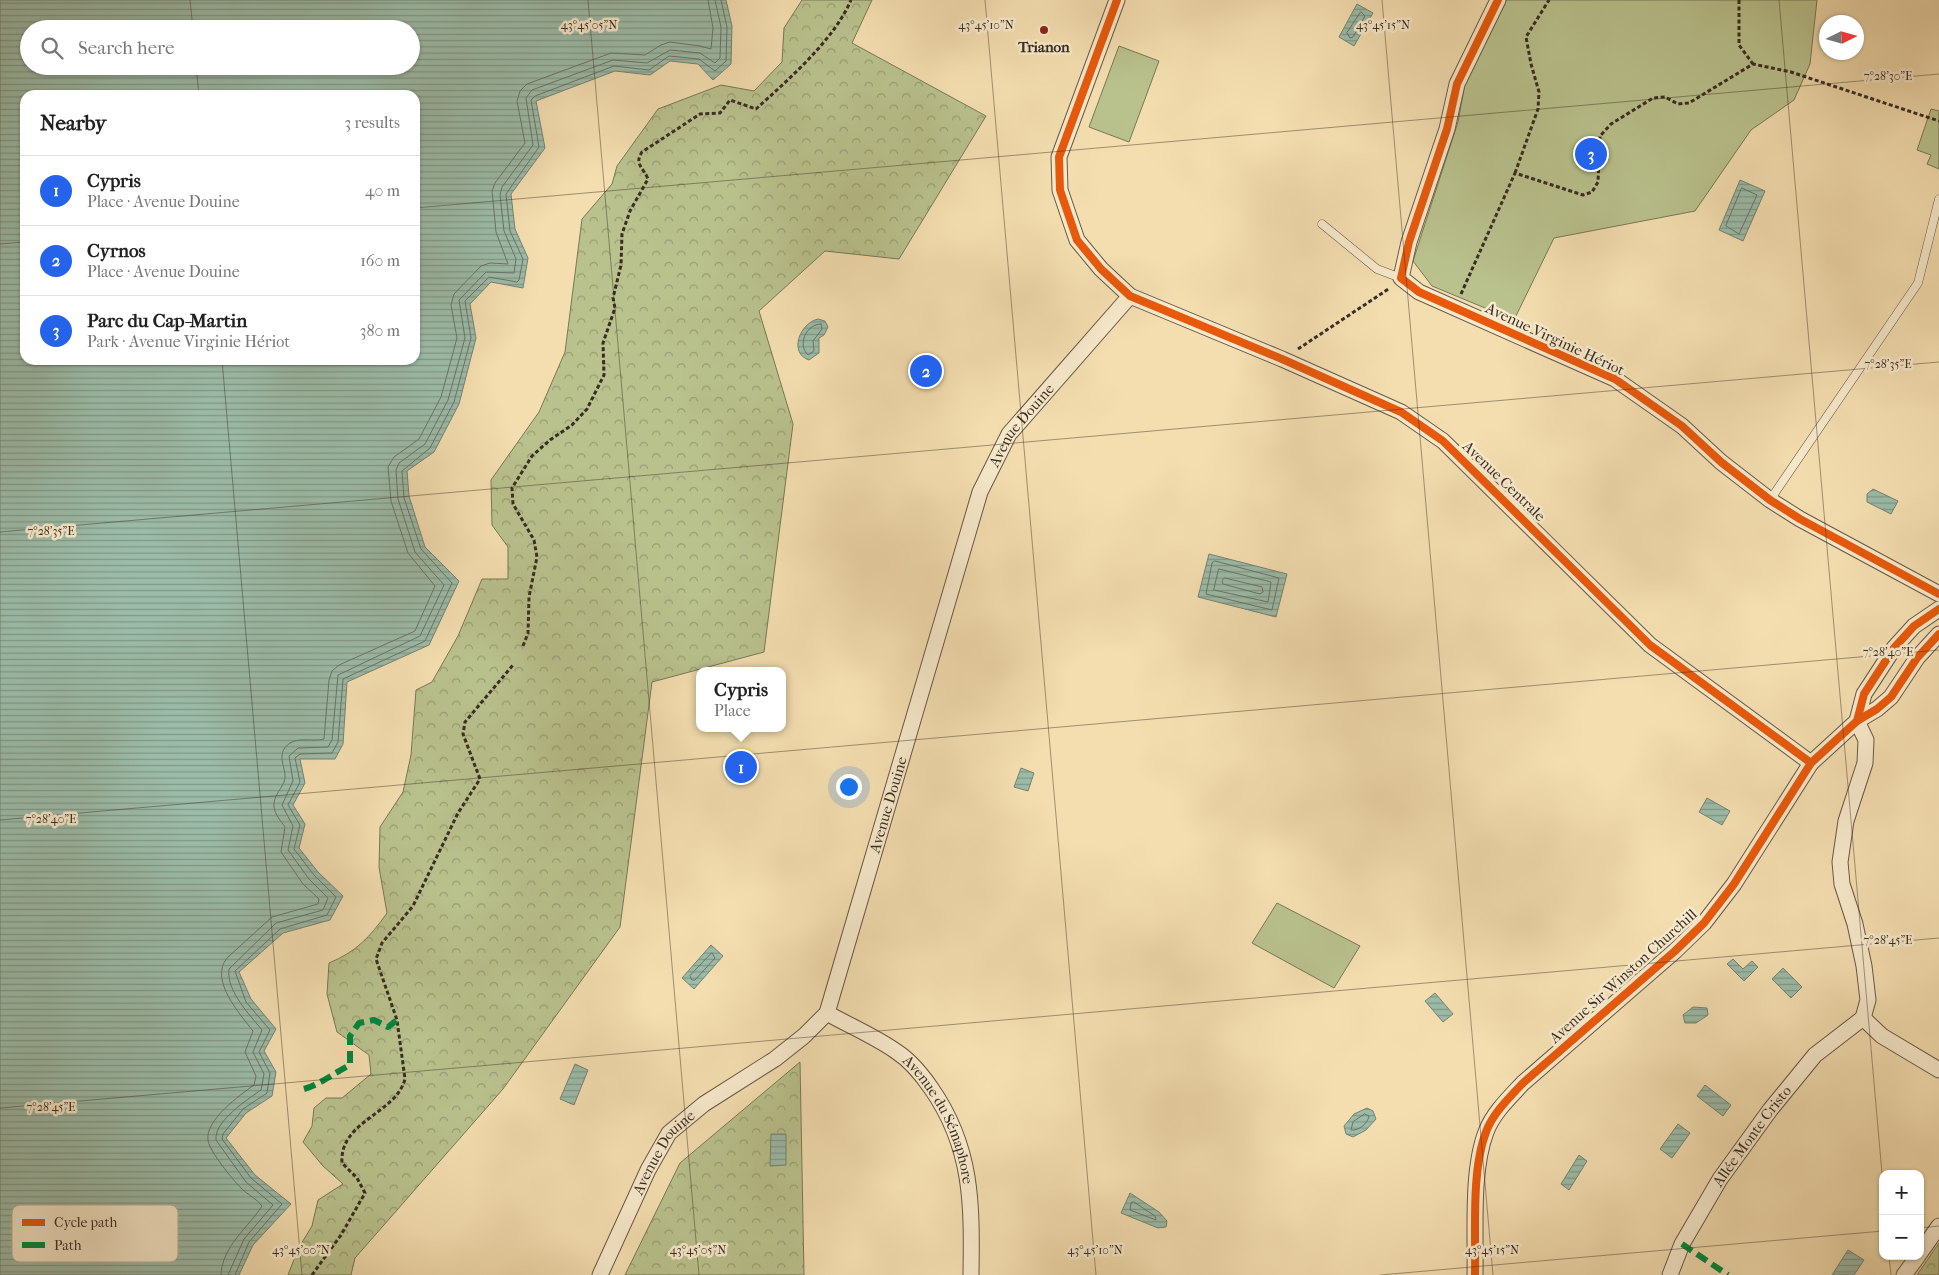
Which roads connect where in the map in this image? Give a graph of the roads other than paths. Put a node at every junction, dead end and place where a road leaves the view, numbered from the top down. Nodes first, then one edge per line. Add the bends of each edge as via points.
1 (1117, 0) edge
2 (1498, 0) edge
3 (1939, 199) edge
4 (1322, 224) dead end
5 (1401, 278) junction
6 (1130, 296) junction
7 (1770, 500) junction
8 (1939, 594) edge
9 (1939, 608) edge
10 (1939, 634) edge
11 (1857, 721) junction
12 (1810, 763) junction
13 (827, 1013) junction
14 (1863, 1018) junction
15 (1939, 1070) edge
16 (1939, 1226) edge
17 (1924, 1247) edge
18 (1915, 1260) edge
19 (600, 1275) edge
20 (971, 1275) edge
21 (1475, 1275) edge
22 (1670, 1275) edge
23 (1904, 1275) edge

1 - 6 street via 1059,157 1060,190 1077,240 1101,269
2 - 5 street via 1457,84 1447,128 1409,242
3 - 7 lane via 1918,283
4 - 5 lane via 1377,269
5 - 7 street, Avenue Virginie Hériot via 1419,292 1615,379 1682,426
6 - 12 street, Avenue Centrale via 1401,412 1444,441 1650,645
6 - 13 street, Avenue Douine via 1009,434 980,492
7 - 8 street, Avenue Virginie Hériot via 1808,524
9 - 11 street via 1914,626 1894,648 1864,694
10 - 11 street, Avenue Sir Winston Churchill via 1916,658 1890,697
11 - 12 street, Avenue Sir Winston Churchill
11 - 14 street via 1866,740 1865,762 1846,821 1840,862 1842,884 1864,966 1868,1000
12 - 21 street, Avenue Sir Winston Churchill via 1713,914 1523,1083 1501,1107 1486,1132 1478,1169
13 - 19 street, Avenue Douine via 775,1059 704,1104 669,1133 648,1170
13 - 20 street, Avenue du Sémaphore via 898,1052 922,1075 948,1112 967,1169 972,1219
14 - 15 street via 1882,1036
14 - 22 street, Allée Monte Cristo via 1815,1055 1770,1110 1720,1179 1682,1244
16 - 17 street
18 - 23 street

